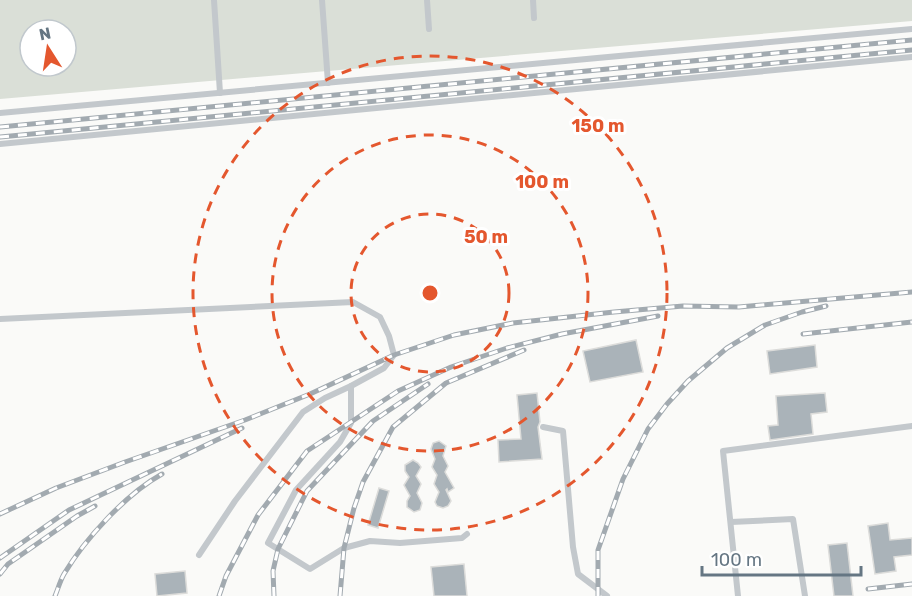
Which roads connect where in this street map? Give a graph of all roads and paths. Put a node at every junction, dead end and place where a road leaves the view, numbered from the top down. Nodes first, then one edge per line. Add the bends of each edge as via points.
1 (214, 0) edge
2 (322, 0) edge
3 (427, 0) edge
4 (533, 0) edge
5 (534, 18) dead end
6 (429, 29) dead end
7 (912, 29) edge
8 (912, 57) edge
9 (328, 83) junction
10 (220, 93) junction
11 (0, 113) edge
12 (0, 144) edge
13 (0, 319) edge
14 (351, 386) junction
15 (912, 426) edge
16 (543, 427) dead end
17 (730, 522) junction
18 (467, 534) dead end
19 (199, 555) dead end
20 (607, 596) edge
21 (738, 596) edge
22 (805, 596) edge

1 - 10 lane
2 - 9 lane
3 - 6 lane
4 - 5 lane
7 - 9 lane
8 - 12 lane
9 - 10 lane
10 - 11 lane
13 - 14 lane via 353,302 380,317 394,355 384,368
14 - 18 lane via 351,423 340,442 296,490 268,543 310,569 344,548 370,541 400,543 462,538
14 - 19 lane via 303,412
15 - 17 lane via 723,451
16 - 20 lane via 563,430 578,574
17 - 21 lane
17 - 22 lane via 793,519

